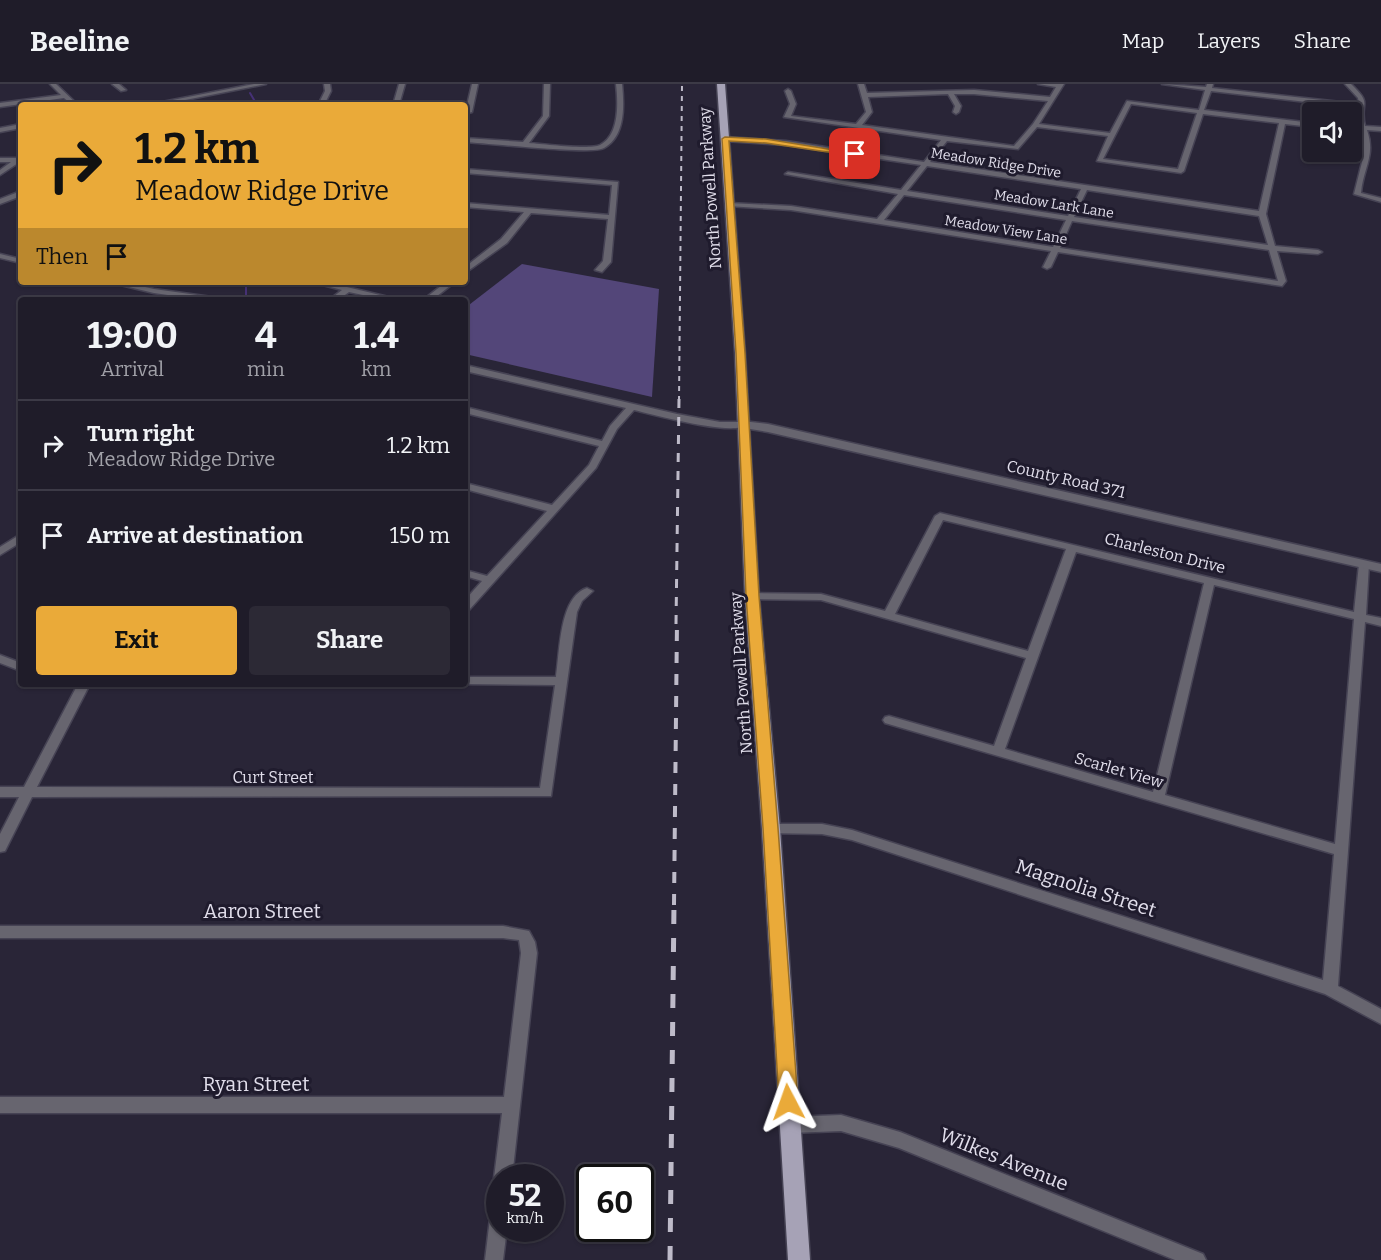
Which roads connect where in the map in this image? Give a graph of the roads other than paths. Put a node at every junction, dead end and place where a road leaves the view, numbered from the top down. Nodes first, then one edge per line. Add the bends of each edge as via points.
1 (52, 84) edge
2 (116, 84) edge
3 (263, 84) edge
4 (327, 84) edge
5 (402, 84) edge
6 (475, 84) edge
7 (547, 84) edge
8 (619, 84) edge
9 (721, 84) edge
10 (861, 84) edge
11 (1041, 84) edge
12 (1165, 84) edge
13 (1348, 84) edge
14 (1060, 85) edge
15 (1209, 87) edge
16 (123, 90) dead end
17 (788, 91) dead end
18 (951, 94) junction
19 (864, 95) junction
20 (65, 96) junction
21 (1050, 99) junction
22 (22, 102) edge
23 (72, 102) edge
24 (166, 102) edge
25 (322, 102) edge
26 (397, 102) edge
27 (1328, 102) edge
28 (18, 103) edge
29 (1362, 103) edge
30 (0, 105) edge
31 (468, 108) edge
32 (1201, 111) junction
33 (956, 112) dead end
34 (1282, 122) junction
35 (1302, 123) edge
36 (1035, 125) junction
37 (858, 126) junction
38 (18, 127) edge
39 (1362, 128) joint
40 (1381, 129) edge
41 (0, 130) edge
42 (1111, 135) junction
43 (725, 139) junction
44 (945, 139) junction
45 (468, 140) edge
46 (525, 144) junction
47 (18, 159) edge
48 (0, 160) edge
49 (18, 160) edge
50 (925, 164) junction
51 (468, 171) edge
52 (0, 172) edge
53 (788, 174) dead end
54 (1086, 188) junction
55 (903, 192) junction
56 (18, 194) edge
57 (1381, 200) edge
58 (0, 202) edge
59 (729, 204) junction
60 (468, 205) edge
61 (530, 210) junction
62 (1262, 214) junction
63 (611, 216) junction
64 (1070, 219) junction
65 (878, 223) junction
66 (1272, 248) junction
67 (1055, 251) junction
68 (1318, 252) dead end
69 (0, 256) edge
70 (18, 260) edge
71 (1047, 267) dead end
72 (468, 269) edge
73 (599, 270) dead end
74 (125, 285) edge
75 (327, 285) edge
76 (447, 285) edge
77 (347, 290) junction
78 (197, 297) edge
79 (337, 297) edge
80 (382, 297) edge
81 (431, 297) edge
82 (468, 369) edge
83 (632, 407) junction
84 (468, 411) edge
85 (742, 425) junction
86 (604, 444) junction
87 (468, 487) edge
88 (553, 509) junction
89 (18, 542) edge
90 (1072, 548) junction
91 (0, 552) edge
92 (1364, 564) junction
93 (1381, 568) edge
94 (468, 574) edge
95 (489, 580) junction
96 (1210, 580) junction
97 (587, 591) dead end
98 (752, 596) junction
99 (468, 604) edge
100 (888, 616) junction
101 (1359, 616) junction
102 (1381, 622) edge
103 (1032, 656) junction
104 (0, 659) edge
105 (18, 666) edge
106 (468, 681) edge
107 (561, 681) junction
108 (82, 687) edge
109 (889, 720) dead end
110 (998, 752) junction
111 (0, 792) edge
112 (28, 793) junction
113 (1158, 798) junction
114 (771, 828) junction
115 (0, 847) edge
116 (1341, 851) junction
117 (0, 932) edge
118 (1330, 988) junction
119 (1381, 1017) edge
120 (0, 1105) edge
121 (511, 1106) junction
122 (789, 1125) junction
123 (505, 1164) edge
124 (496, 1242) edge
125 (494, 1260) edge
126 (799, 1260) edge
127 (1197, 1260) edge

1 - 20 street
2 - 16 street
3 - 24 street
4 - 25 street
5 - 26 street
6 - 31 street
7 - 46 street via 546,116
8 - 46 street via 621,116 601,147
9 - 43 main road, North Powell Parkway
10 - 19 street
11 - 14 street
12 - 15 street
13 - 29 street
14 - 21 street
15 - 27 street
15 - 32 street
17 - 37 street via 793,104 787,117
18 - 19 street
18 - 21 street via 992,93
18 - 33 street via 958,106
19 - 37 street via 869,112
20 - 22 street
20 - 23 street
21 - 36 street
28 - 30 street
32 - 34 street
32 - 42 street via 1129,102
32 - 42 street via 1181,171 1099,160
34 - 35 street
34 - 62 street
36 - 42 street
36 - 44 street via 1019,147
37 - 44 street
38 - 41 street
39 - 40 street
39 - 57 street via 1368,150 1356,192 1358,196
43 - 50 street, Meadow Ridge Drive via 766,141
43 - 59 main road, North Powell Parkway
44 - 50 street
45 - 46 street
47 - 48 street
49 - 52 street
50 - 54 street, Meadow Ridge Drive
50 - 55 street
51 - 63 street via 616,183
53 - 55 street, Meadow Lark Lane
54 - 62 street, Meadow Ridge Drive
54 - 64 street
55 - 64 street, Meadow Lark Lane
55 - 65 street
56 - 58 street
59 - 65 street, Meadow View Lane via 791,208
59 - 85 main road, North Powell Parkway
60 - 61 street
61 - 63 street
61 - 72 street via 504,241
62 - 66 street
63 - 73 street via 607,262
64 - 66 street, Meadow Lark Lane
64 - 67 street
65 - 67 street, Meadow View Lane
66 - 67 street, Meadow View Lane via 1282,281 1279,284
66 - 68 street, Meadow Lark Lane
67 - 71 street
69 - 70 street
74 - 78 street
75 - 77 street
76 - 81 street
77 - 79 street
77 - 80 street
82 - 83 street
83 - 85 street via 720,425
83 - 86 street
84 - 86 street
85 - 92 street, County Road 371
85 - 98 main road, North Powell Parkway
86 - 88 street via 593,466
87 - 88 street
88 - 95 street
89 - 91 street
90 - 96 street, Charleston Drive
90 - 100 street, Charleston Drive via 940,516
90 - 103 street
92 - 93 street, County Road 371
92 - 101 street
94 - 95 street
95 - 99 street
96 - 101 street, Charleston Drive
96 - 113 street
97 - 107 street via 577,599 571,612
98 - 100 street via 821,597
98 - 114 main road, North Powell Parkway
100 - 103 street
101 - 102 street, Charleston Drive
101 - 116 street
103 - 110 street
104 - 105 street
106 - 107 street
107 - 112 street, Curt Street via 546,793
108 - 112 street
109 - 110 street, Scarlet View
110 - 113 street, Scarlet View
111 - 112 street, Curt Street
112 - 115 street
113 - 116 street, Scarlet View
114 - 118 street, Magnolia Street via 822,829 852,835
114 - 122 main road, North Powell Parkway
116 - 118 street
117 - 121 street, Aaron Street via 524,935 530,953
118 - 119 street, Magnolia Street
120 - 121 street, Ryan Street
121 - 123 street
122 - 126 main road, North Powell Parkway
122 - 127 street, Wilkes Avenue via 841,1123 900,1140
124 - 125 street

